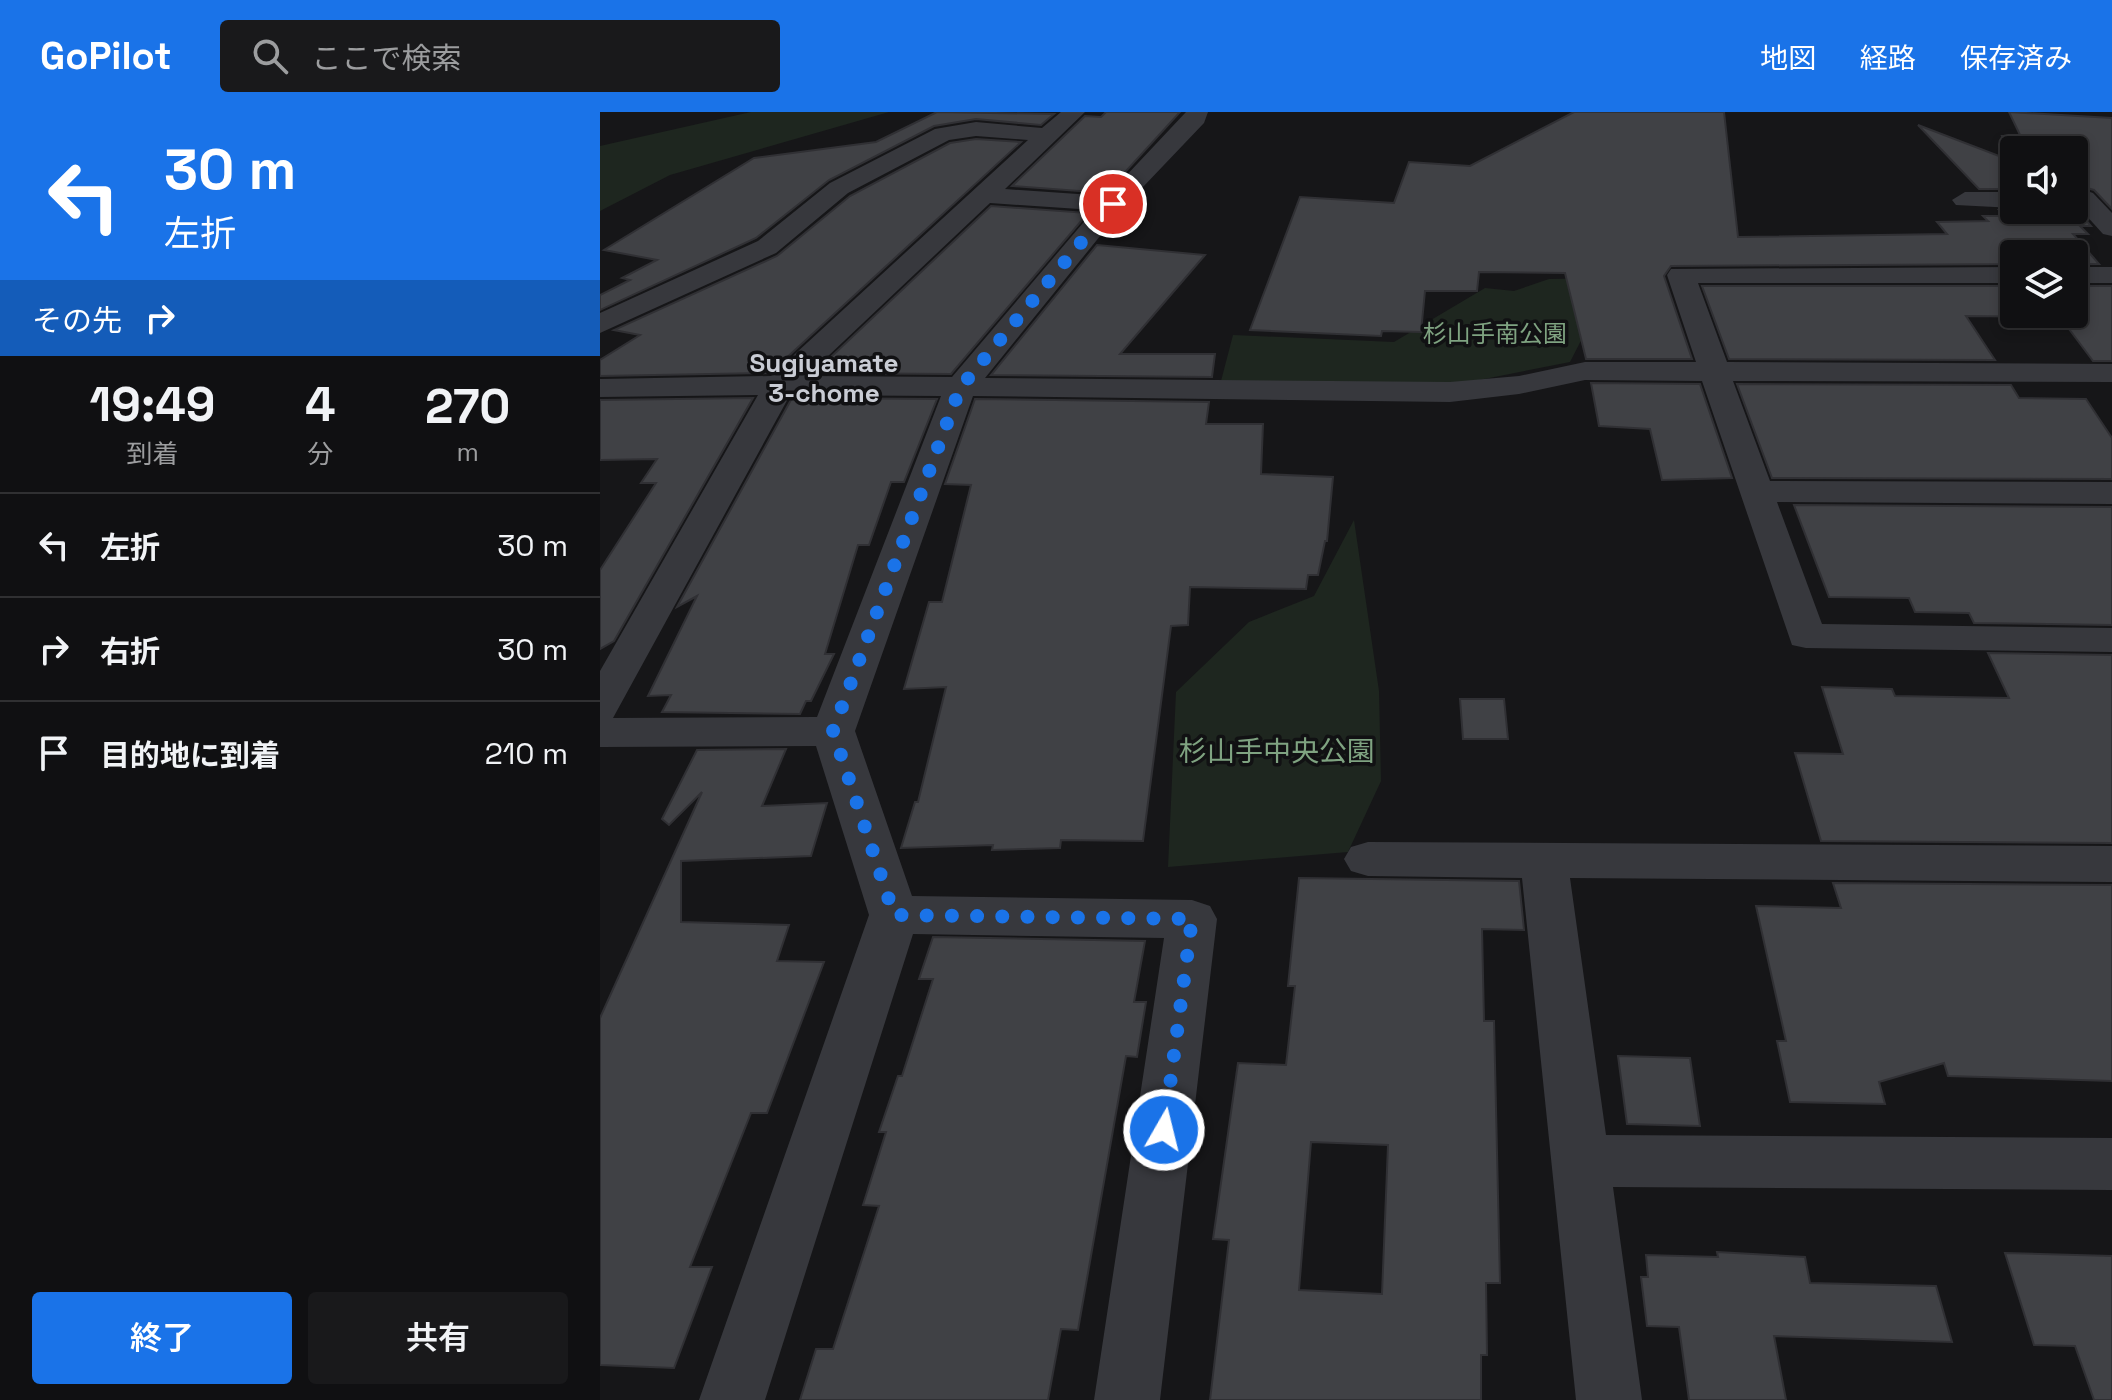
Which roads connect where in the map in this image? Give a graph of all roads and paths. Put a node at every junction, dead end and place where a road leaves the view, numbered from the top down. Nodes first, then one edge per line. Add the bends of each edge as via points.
1 (1074, 112) edge
2 (1197, 112) edge
3 (1047, 135) junction
4 (984, 195) junction
5 (2088, 198) edge
6 (2112, 198) edge
7 (1965, 200) dead end
8 (2000, 200) edge
9 (1113, 204) junction
10 (2088, 206) edge
11 (2112, 228) edge
12 (2000, 275) edge
13 (2088, 275) edge
14 (2112, 275) edge
15 (600, 324) edge
16 (1714, 371) junction
17 (2112, 373) edge
18 (779, 385) junction
19 (600, 388) edge
20 (960, 388) junction
21 (1755, 491) junction
22 (2112, 493) edge
23 (2112, 640) edge
24 (600, 708) edge
25 (833, 731) junction
26 (600, 733) edge
27 (1368, 859) dead end
28 (1544, 860) junction
29 (2112, 864) edge
30 (894, 915) junction
31 (1580, 1161) junction
32 (2112, 1164) edge
33 (732, 1400) edge
34 (1127, 1400) edge
35 (1609, 1400) edge

1 - 3 street
2 - 9 street
3 - 4 street
3 - 15 street via 976,129 943,134 839,188 767,247
4 - 9 street
4 - 18 street
5 - 6 street
7 - 8 street
9 - 20 street
10 - 11 street
12 - 16 street via 1681,275
13 - 14 street
16 - 17 street
16 - 20 street via 1585,371 1450,392
16 - 21 street
18 - 19 street
18 - 20 street
18 - 24 street
20 - 25 street
21 - 22 street
21 - 23 street via 1806,636
25 - 26 street
25 - 30 street
27 - 28 street
28 - 29 street
28 - 31 street
30 - 33 street
30 - 34 street via 1192,919
31 - 32 street
31 - 35 street

